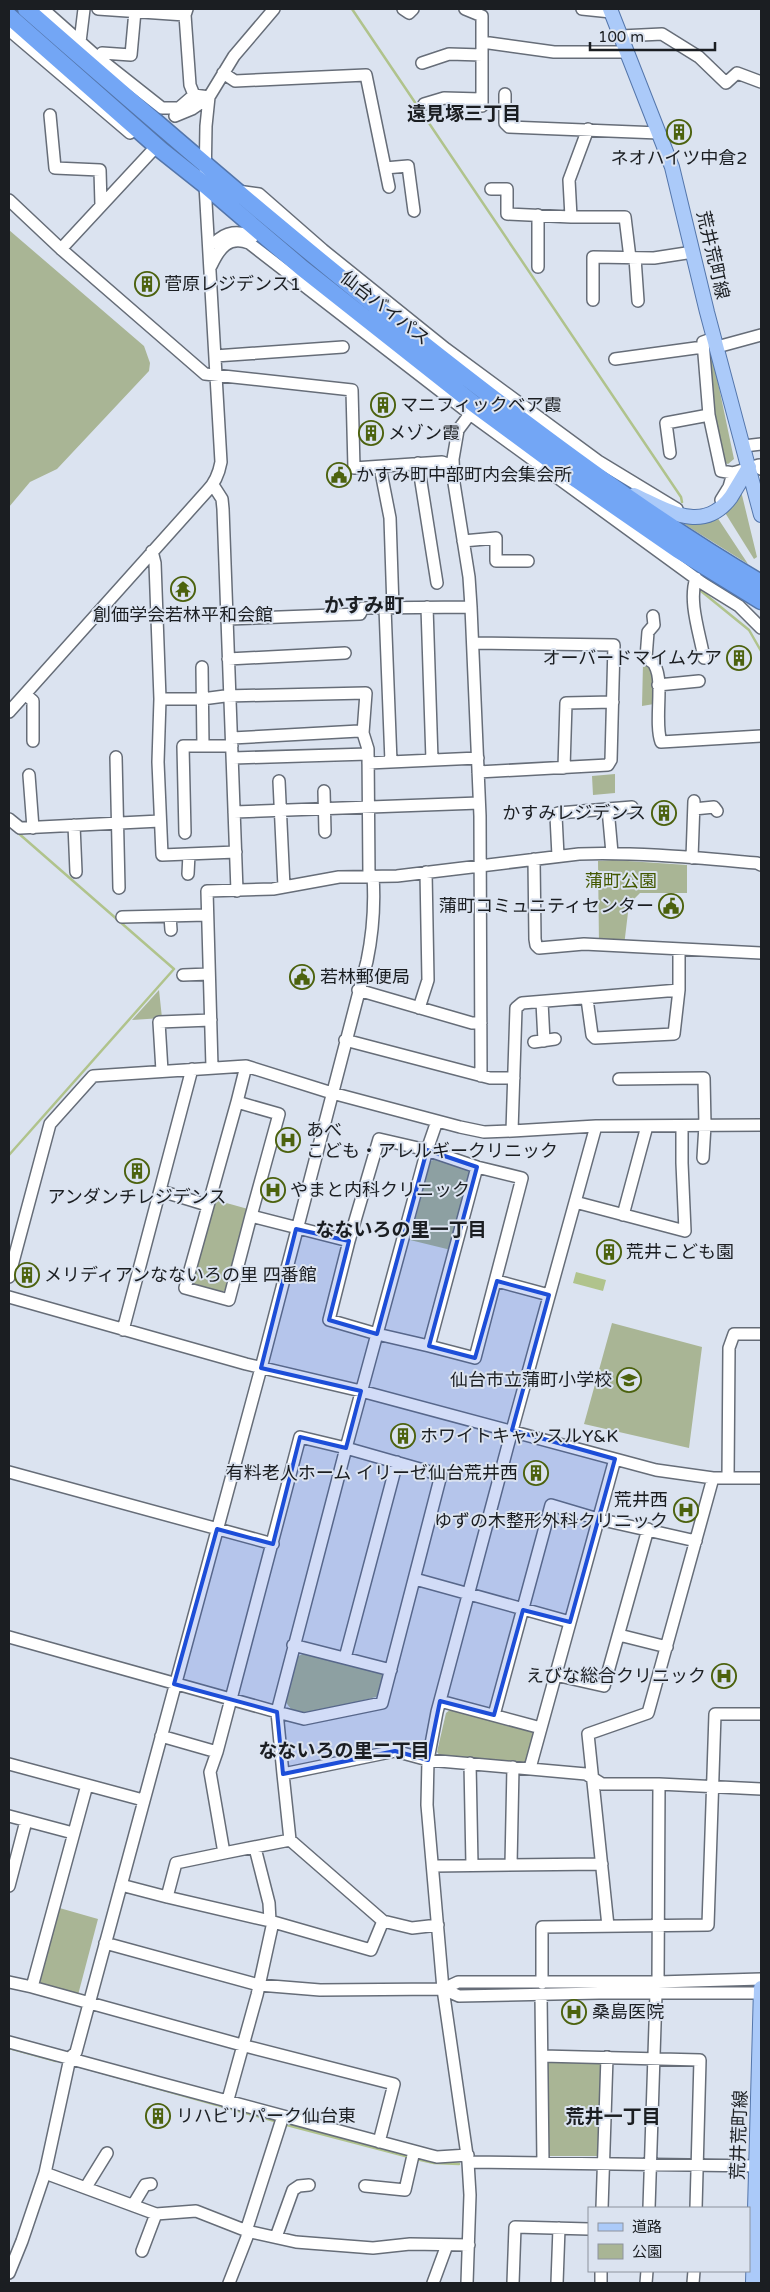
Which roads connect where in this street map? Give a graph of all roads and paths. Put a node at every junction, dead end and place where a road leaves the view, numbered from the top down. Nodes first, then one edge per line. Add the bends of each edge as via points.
1 (26, 9) edge
2 (43, 9) edge
3 (84, 9) edge
4 (98, 9) edge
5 (109, 9) edge
6 (274, 9) edge
7 (403, 9) edge
8 (413, 9) edge
9 (465, 9) edge
10 (582, 9) edge
11 (610, 10) edge
12 (141, 11) edge
13 (186, 12) edge
14 (9, 16) edge
15 (9, 30) edge
16 (621, 36) junction
17 (80, 42) junction
18 (482, 42) junction
19 (627, 52) junction
20 (102, 53) dead end
21 (482, 55) junction
22 (422, 63) dead end
23 (95, 70) junction
24 (223, 73) junction
25 (761, 82) edge
26 (505, 94) dead end
27 (194, 95) junction
28 (209, 97) junction
29 (424, 104) dead end
30 (50, 115) dead end
31 (588, 129) junction
32 (659, 133) junction
33 (156, 151) junction
34 (205, 164) junction
35 (385, 168) junction
36 (205, 185) junction
37 (389, 187) dead end
38 (490, 189) dead end
39 (237, 191) junction
40 (9, 200) edge
41 (101, 205) junction
42 (414, 211) dead end
43 (538, 216) junction
44 (571, 218) junction
45 (61, 248) junction
46 (693, 252) junction
47 (632, 258) junction
48 (538, 268) dead end
49 (209, 269) junction
50 (328, 288) junction
51 (593, 300) dead end
52 (638, 301) dead end
53 (761, 335) edge
54 (711, 344) junction
55 (343, 347) dead end
56 (215, 356) junction
57 (616, 359) dead end
58 (217, 375) junction
59 (470, 414) junction
60 (709, 415) junction
61 (761, 444) edge
62 (744, 446) junction
63 (670, 453) dead end
64 (418, 463) junction
65 (453, 466) junction
66 (380, 467) junction
67 (755, 468) edge
68 (734, 473) junction
69 (610, 484) junction
70 (213, 485) junction
71 (761, 515) edge
72 (464, 541) junction
73 (152, 551) junction
74 (528, 561) dead end
75 (689, 564) junction
76 (696, 578) junction
77 (437, 583) dead end
78 (761, 583) edge
79 (761, 601) edge
80 (427, 607) junction
81 (471, 607) junction
82 (389, 608) junction
83 (653, 616) dead end
84 (228, 619) junction
85 (761, 628) edge
86 (472, 643) junction
87 (345, 653) dead end
88 (704, 658) dead end
89 (228, 659) junction
90 (202, 667) dead end
91 (699, 681) dead end
92 (658, 684) junction
93 (230, 696) junction
94 (28, 697) junction
95 (160, 699) junction
96 (202, 700) junction
97 (613, 702) junction
98 (9, 712) edge
99 (362, 733) junction
100 (761, 736) edge
101 (33, 741) dead end
102 (232, 742) junction
103 (203, 746) junction
104 (116, 756) dead end
105 (233, 758) junction
106 (368, 758) junction
107 (478, 758) junction
108 (432, 760) junction
109 (391, 762) junction
110 (564, 768) junction
111 (478, 772) junction
112 (29, 774) dead end
113 (279, 781) dead end
114 (324, 791) dead end
115 (479, 803) junction
116 (368, 806) junction
117 (632, 807) dead end
118 (325, 808) junction
119 (608, 809) junction
120 (281, 810) junction
121 (717, 811) dead end
122 (234, 812) junction
123 (9, 818) edge
124 (160, 822) junction
125 (118, 823) junction
126 (74, 826) junction
127 (33, 828) junction
128 (325, 832) dead end
129 (185, 833) dead end
130 (236, 852) junction
131 (612, 853) junction
132 (189, 854) junction
133 (558, 856) junction
134 (692, 858) junction
135 (534, 859) junction
136 (761, 865) edge
137 (481, 866) junction
138 (76, 872) dead end
139 (426, 872) junction
140 (188, 874) dead end
141 (371, 876) junction
142 (284, 887) junction
143 (119, 888) dead end
144 (237, 891) junction
145 (207, 915) junction
146 (170, 916) junction
147 (122, 917) dead end
148 (171, 930) dead end
149 (679, 949) junction
150 (761, 953) edge
151 (209, 974) junction
152 (183, 975) dead end
153 (358, 990) junction
154 (679, 990) junction
155 (587, 999) junction
156 (542, 1002) junction
157 (419, 1008) junction
158 (211, 1020) junction
159 (481, 1023) junction
160 (345, 1040) junction
161 (544, 1041) dead end
162 (246, 1066) junction
163 (212, 1067) junction
164 (192, 1069) junction
165 (162, 1071) junction
166 (481, 1076) junction
167 (514, 1078) junction
168 (619, 1079) dead end
169 (332, 1093) junction
170 (237, 1102) junction
171 (437, 1121) junction
172 (705, 1125) junction
173 (761, 1125) edge
174 (596, 1126) junction
175 (647, 1126) junction
176 (682, 1126) junction
177 (512, 1131) junction
178 (426, 1150) junction
179 (703, 1158) dead end
180 (477, 1166) junction
181 (161, 1191) junction
182 (575, 1202) junction
183 (207, 1205) junction
184 (622, 1214) junction
185 (251, 1216) junction
186 (296, 1229) junction
187 (349, 1241) junction
188 (9, 1277) edge
189 (497, 1281) junction
190 (549, 1295) junction
191 (9, 1297) edge
192 (123, 1330) junction
193 (376, 1334) junction
194 (761, 1334) edge
195 (429, 1346) junction
196 (261, 1368) junction
197 (361, 1391) junction
198 (512, 1430) junction
199 (346, 1448) junction
200 (615, 1459) junction
201 (397, 1462) junction
202 (9, 1472) edge
203 (713, 1478) junction
204 (728, 1478) junction
205 (761, 1478) edge
206 (598, 1519) junction
207 (218, 1529) junction
208 (648, 1529) junction
209 (696, 1542) junction
210 (273, 1544) junction
211 (415, 1579) junction
212 (468, 1595) junction
213 (523, 1610) junction
214 (570, 1622) junction
215 (619, 1634) junction
216 (9, 1637) edge
217 (293, 1645) junction
218 (667, 1647) junction
219 (345, 1658) junction
220 (391, 1670) junction
221 (555, 1674) junction
222 (174, 1684) junction
223 (231, 1700) junction
224 (440, 1701) junction
225 (277, 1712) junction
226 (761, 1714) edge
227 (494, 1715) junction
228 (541, 1728) junction
229 (161, 1736) junction
230 (217, 1752) junction
231 (428, 1760) junction
232 (470, 1763) junction
233 (9, 1764) edge
234 (513, 1767) junction
235 (530, 1768) junction
236 (283, 1774) junction
237 (593, 1778) junction
238 (659, 1784) junction
239 (88, 1785) junction
240 (713, 1787) junction
241 (761, 1789) edge
242 (144, 1800) junction
243 (9, 1816) edge
244 (26, 1821) junction
245 (73, 1833) junction
246 (290, 1840) junction
247 (255, 1848) junction
248 (224, 1853) junction
249 (602, 1864) junction
250 (472, 1865) junction
251 (511, 1865) junction
252 (433, 1866) junction
253 (121, 1885) junction
254 (9, 1886) edge
255 (167, 1897) junction
256 (382, 1921) junction
257 (272, 1922) junction
258 (438, 1925) junction
259 (608, 1926) junction
260 (657, 1926) junction
261 (105, 1943) junction
262 (761, 1979) edge
263 (9, 1982) edge
264 (542, 1982) junction
265 (658, 1982) junction
266 (259, 1985) junction
267 (32, 1987) junction
268 (443, 1988) junction
269 (761, 1988) edge
270 (761, 1993) edge
271 (541, 1994) junction
272 (656, 1994) junction
273 (89, 2004) junction
274 (9, 2042) edge
275 (242, 2045) junction
276 (542, 2056) junction
277 (607, 2057) junction
278 (653, 2057) junction
279 (69, 2062) junction
280 (227, 2103) junction
281 (281, 2120) junction
282 (379, 2142) junction
283 (414, 2151) junction
284 (106, 2153) dead end
285 (468, 2159) junction
286 (543, 2164) junction
287 (604, 2164) junction
288 (650, 2165) junction
289 (697, 2165) junction
290 (759, 2166) edge
291 (45, 2174) junction
292 (151, 2184) dead end
293 (309, 2185) dead end
294 (365, 2185) dead end
295 (86, 2187) junction
296 (133, 2206) junction
297 (602, 2207) edge
298 (649, 2207) edge
299 (696, 2207) edge
300 (156, 2214) junction
301 (559, 2228) junction
302 (588, 2229) edge
303 (247, 2231) junction
304 (276, 2237) junction
305 (447, 2245) junction
306 (468, 2245) junction
307 (142, 2251) dead end
308 (9, 2273) edge
309 (229, 2283) edge
310 (434, 2283) edge
311 (467, 2283) edge
312 (513, 2283) edge
313 (557, 2283) edge
314 (753, 2283) edge

1 - 23 highway, 仙台バイパス
2 - 17 street
3 - 17 street
4 - 5 street
5 - 12 street
6 - 24 street via 247,38
7 - 8 street via 409,13
9 - 18 street via 482,16
10 - 11 street
11 - 16 main road, 荒井荒町線
12 - 13 street
12 - 20 street via 131,54
13 - 27 street via 190,85
14 - 33 highway, 仙台バイパス
15 - 33 street
16 - 19 main road, 荒井荒町線
16 - 25 street via 662,34 699,57 726,83 737,72
17 - 27 street via 162,108 178,108
18 - 19 street via 554,52
18 - 21 street
19 - 32 main road, 荒井荒町線
21 - 22 street via 449,54
21 - 29 street via 482,103 444,98
23 - 28 street via 126,86 164,115 184,113
23 - 34 highway, 仙台バイパス
24 - 28 street
24 - 35 street via 235,81 366,75
26 - 31 street via 505,123 509,127
27 - 28 street
28 - 34 street
30 - 41 street via 55,168 100,170
31 - 32 street
31 - 44 street via 569,180
32 - 46 main road, 荒井荒町線 via 672,167
33 - 36 highway, 仙台バイパス
33 - 41 street
34 - 36 street
34 - 39 highway, 仙台バイパス
35 - 37 street
35 - 42 street via 408,166
36 - 49 street
36 - 50 highway, 仙台バイパス
38 - 43 street via 507,189 507,214
39 - 68 street via 259,194 446,349 598,461 678,510 691,513 714,506 726,494
39 - 69 highway, 仙台バイパス via 368,301
40 - 45 street
41 - 45 street
43 - 44 street
43 - 48 street
44 - 47 street via 625,217
45 - 58 street via 205,374
46 - 47 street
46 - 54 main road, 荒井荒町線
47 - 51 street via 593,257
47 - 52 street
49 - 50 street via 214,246 219,239 227,234 242,233 292,270
49 - 56 street
49 - 59 street via 227,243 240,241 249,244
50 - 75 highway, 仙台バイパス via 474,404
53 - 54 street
54 - 57 street
54 - 60 street
54 - 62 main road, 荒井荒町線
55 - 56 street
56 - 58 street
58 - 66 street via 352,390 354,468
58 - 70 street via 222,462
59 - 65 street via 458,430
59 - 75 street
60 - 63 street via 666,423
60 - 68 street via 721,471
61 - 62 street
62 - 67 main road, 荒井荒町線
64 - 65 street via 442,462
64 - 66 street
64 - 77 street
65 - 72 street
66 - 82 street via 390,518
67 - 68 street
67 - 69 main road via 718,510 690,518 674,514
67 - 71 main road, 荒井荒町線
69 - 78 highway, 仙台バイパス
70 - 73 street
70 - 84 street via 222,500
72 - 74 street via 496,538 496,561
72 - 81 street
73 - 94 street
73 - 95 street
75 - 76 street
75 - 79 highway, 仙台バイパス
76 - 85 street via 739,606
76 - 88 street via 694,601
80 - 81 street
80 - 82 street
80 - 108 street
81 - 86 street
82 - 84 street via 363,608 360,614
82 - 109 street
83 - 92 street via 646,658 656,666
84 - 89 street
86 - 97 street via 614,645
86 - 107 street
87 - 89 street
89 - 93 street
90 - 96 street
91 - 92 street
92 - 100 street via 658,734 661,742
93 - 96 street
93 - 99 street via 366,692
93 - 102 street
94 - 98 street
94 - 101 street
95 - 96 street
95 - 124 street
96 - 103 street
97 - 110 street via 611,760 608,766
97 - 110 street via 566,703
99 - 102 street
99 - 106 street
102 - 103 street
102 - 105 street
103 - 129 street via 182,746
104 - 125 street
105 - 106 street
105 - 122 street
106 - 109 street
106 - 116 street
107 - 108 street
107 - 111 street
108 - 109 street
110 - 111 street
111 - 115 street
112 - 127 street
113 - 120 street
114 - 118 street
115 - 116 street
115 - 137 street
116 - 118 street
116 - 141 street
117 - 119 street
118 - 120 street
118 - 128 street
119 - 131 street
119 - 133 street via 558,813
120 - 122 street
120 - 142 street
121 - 134 street via 714,807 694,805
122 - 130 street
123 - 127 street via 20,828
124 - 125 street
124 - 132 street via 162,855
125 - 126 street
125 - 143 street
126 - 127 street
126 - 138 street
130 - 132 street
130 - 144 street
131 - 133 street
131 - 134 street
132 - 140 street
133 - 135 street
134 - 136 street
135 - 137 street
135 - 149 street via 534,939 539,948 584,944
137 - 139 street
137 - 159 street
139 - 141 street
139 - 157 street via 428,980
141 - 142 street via 338,877
141 - 153 street via 375,912 373,931
142 - 144 street
144 - 145 street via 207,891
145 - 146 street
145 - 151 street
146 - 147 street
146 - 148 street
149 - 150 street
149 - 154 street
151 - 152 street
151 - 158 street
153 - 157 street
153 - 160 street
154 - 155 street
154 - 155 street via 674,1034 595,1038
155 - 156 street
156 - 161 street
156 - 167 street via 522,1003 516,1008
157 - 159 street
158 - 163 street
158 - 165 street via 159,1022
159 - 166 street
160 - 166 street
160 - 169 street
162 - 163 street
162 - 169 street
162 - 170 street
163 - 164 street
164 - 165 street
164 - 181 street
165 - 188 street via 94,1076 50,1124
166 - 167 street
167 - 177 street
168 - 172 street via 704,1078
169 - 171 street
169 - 186 street
170 - 183 street
170 - 185 street via 279,1114
171 - 177 street via 484,1132
171 - 178 street
172 - 173 street
172 - 176 street
172 - 179 street
174 - 175 street
174 - 177 street
174 - 182 street
175 - 176 street
175 - 184 street
176 - 184 street via 685,1231
178 - 180 street
178 - 187 street via 380,1139
178 - 193 street
180 - 189 street via 522,1178
180 - 195 street
181 - 183 street
181 - 192 street
182 - 184 street
182 - 190 street
183 - 185 street via 185,1288 229,1300
185 - 186 street
186 - 187 street
186 - 196 street
187 - 193 street via 329,1320
189 - 190 street
189 - 195 street via 475,1358
190 - 198 street
191 - 192 street
192 - 196 street
193 - 195 street
193 - 197 street
194 - 204 street via 734,1334 729,1348
196 - 197 street
196 - 207 street
197 - 198 street
197 - 199 street
198 - 200 street
198 - 212 street
199 - 201 street
199 - 210 street via 300,1437
199 - 217 street
200 - 203 street via 656,1470
200 - 206 street
201 - 211 street via 442,1474
201 - 219 street
202 - 207 street
203 - 204 street
203 - 209 street
204 - 205 street
206 - 208 street
206 - 213 street via 551,1505
206 - 214 street
207 - 210 street
207 - 222 street
208 - 209 street
208 - 215 street
209 - 218 street
210 - 223 street
211 - 212 street
211 - 220 street
212 - 213 street
212 - 224 street
213 - 214 street
213 - 227 street
214 - 221 street
215 - 218 street
215 - 221 street via 604,1686
216 - 222 street
217 - 219 street
217 - 225 street
218 - 237 street via 648,1713 588,1734
219 - 220 street
220 - 225 street via 382,1703 304,1719
221 - 228 street
222 - 223 street
222 - 229 street
223 - 225 street
223 - 230 street
224 - 227 street
224 - 231 street
225 - 236 street
226 - 240 street via 715,1714
227 - 228 street
228 - 235 street
229 - 230 street
229 - 242 street
230 - 248 street via 210,1772
231 - 232 street
231 - 236 street via 395,1751
231 - 252 street via 426,1805
232 - 234 street
232 - 250 street
233 - 239 street
234 - 235 street
234 - 251 street
235 - 237 street via 586,1774
236 - 246 street
237 - 238 street via 602,1784
237 - 249 street
238 - 240 street
238 - 260 street
239 - 242 street
239 - 245 street
240 - 241 street
240 - 260 street via 708,1925
242 - 253 street
243 - 244 street
244 - 245 street
244 - 254 street
245 - 267 street
246 - 247 street
246 - 256 street
247 - 248 street
247 - 257 street
248 - 255 street via 176,1862
249 - 251 street
249 - 259 street
250 - 251 street
250 - 252 street
252 - 258 street
253 - 255 street
253 - 261 street
255 - 257 street
256 - 257 street via 372,1950
256 - 258 street via 412,1928
257 - 266 street
258 - 268 street
259 - 260 street
259 - 264 street via 542,1928
260 - 265 street
261 - 266 street
261 - 273 street
262 - 265 street
263 - 267 street
264 - 265 street
264 - 268 street via 458,1982
266 - 268 street via 320,1990
266 - 275 street
267 - 273 street
268 - 271 street via 459,1996
268 - 285 street
269 - 270 main road, 荒井荒町線
270 - 272 street
270 - 290 main road, 荒井荒町線
271 - 272 street
271 - 276 street
272 - 278 street
273 - 275 street
273 - 279 street via 76,2052
274 - 279 street
275 - 280 street
275 - 282 street via 394,2084
276 - 277 street
276 - 286 street
277 - 278 street
277 - 287 street
278 - 288 street
278 - 289 street via 700,2060
279 - 280 street
279 - 291 street
280 - 281 street
281 - 282 street
281 - 303 street
282 - 283 street
283 - 285 street via 437,2157
283 - 294 street via 405,2190
284 - 295 street
285 - 286 street
285 - 306 street
286 - 287 street
287 - 288 street
287 - 297 street
288 - 289 street
288 - 298 street
289 - 290 street
289 - 299 street
290 - 314 main road, 荒井荒町線
291 - 295 street
291 - 308 street
292 - 296 street via 145,2185
293 - 304 street via 293,2190
295 - 296 street
296 - 300 street
300 - 303 street via 196,2211
300 - 307 street
301 - 302 street
301 - 312 street via 515,2226
301 - 313 street
303 - 304 street
303 - 309 street via 239,2262
304 - 305 street via 296,2242 373,2248
305 - 306 street
305 - 310 street
306 - 311 street

